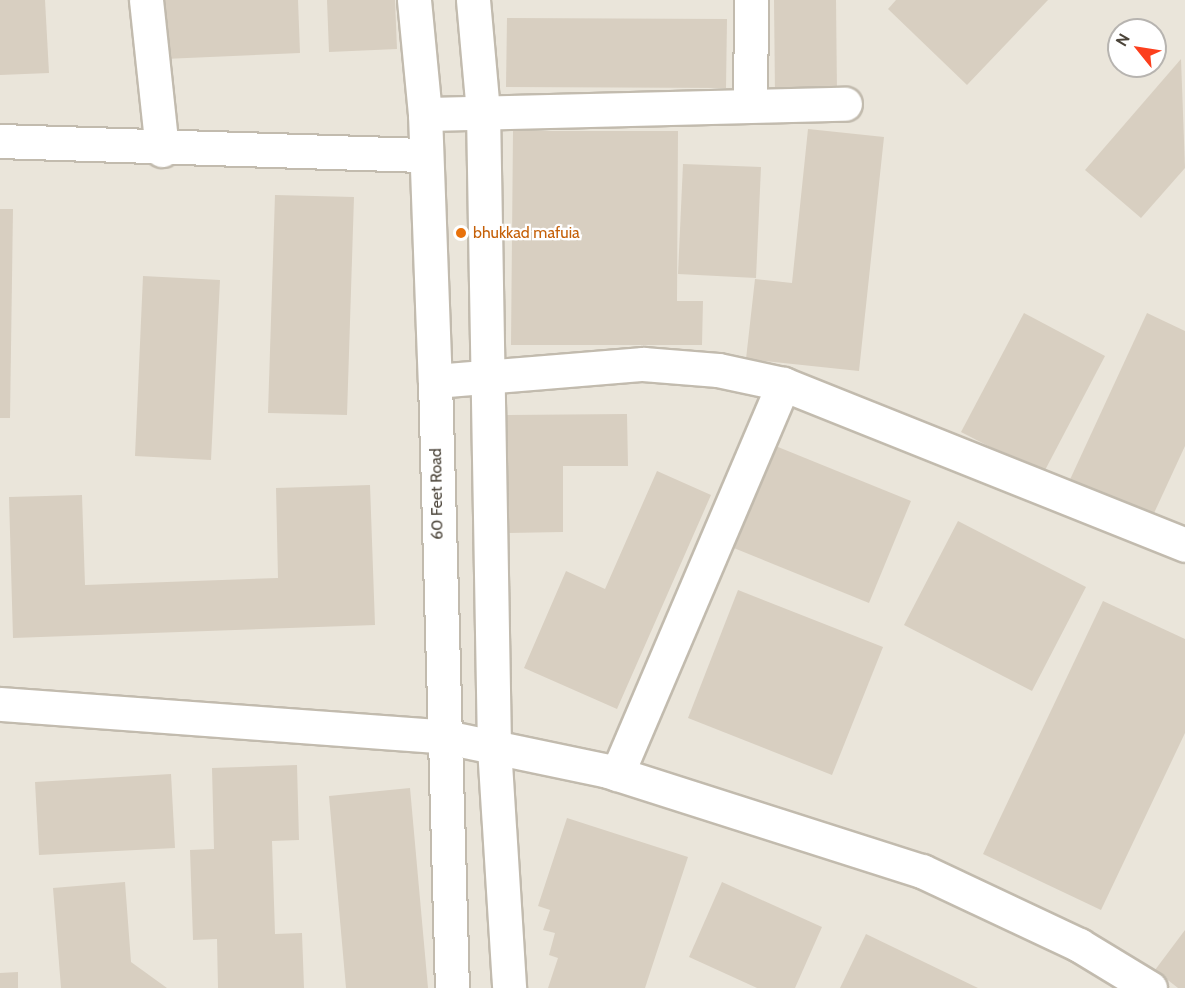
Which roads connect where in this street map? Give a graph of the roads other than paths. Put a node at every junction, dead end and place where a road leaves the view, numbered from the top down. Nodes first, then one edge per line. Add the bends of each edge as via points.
1 (146, 0) edge
2 (414, 0) edge
3 (472, 0) edge
4 (751, 0) edge
5 (750, 103) junction
6 (845, 104) dead end
7 (483, 111) junction
8 (425, 114) junction
9 (0, 141) edge
10 (162, 150) junction
11 (425, 155) junction
12 (490, 376) junction
13 (435, 381) junction
14 (783, 384) junction
15 (1185, 545) edge
16 (0, 704) edge
17 (441, 736) junction
18 (494, 747) junction
19 (617, 774) junction
20 (452, 988) edge
21 (509, 988) edge
22 (1150, 988) edge

1 - 10 street
2 - 8 street, 60 Feet Road
3 - 7 street
4 - 5 street
5 - 6 street
5 - 7 street
7 - 8 street
7 - 12 street
8 - 11 street, 60 Feet Road
9 - 10 street
10 - 11 street
11 - 13 street, 60 Feet Road
12 - 13 street
12 - 14 street via 643,364 718,370
12 - 18 street
13 - 17 street, 60 Feet Road
14 - 15 street
14 - 19 street
16 - 17 street
17 - 18 street
17 - 20 street, 60 Feet Road
18 - 19 street
18 - 21 street
19 - 22 street via 922,871 1079,945

